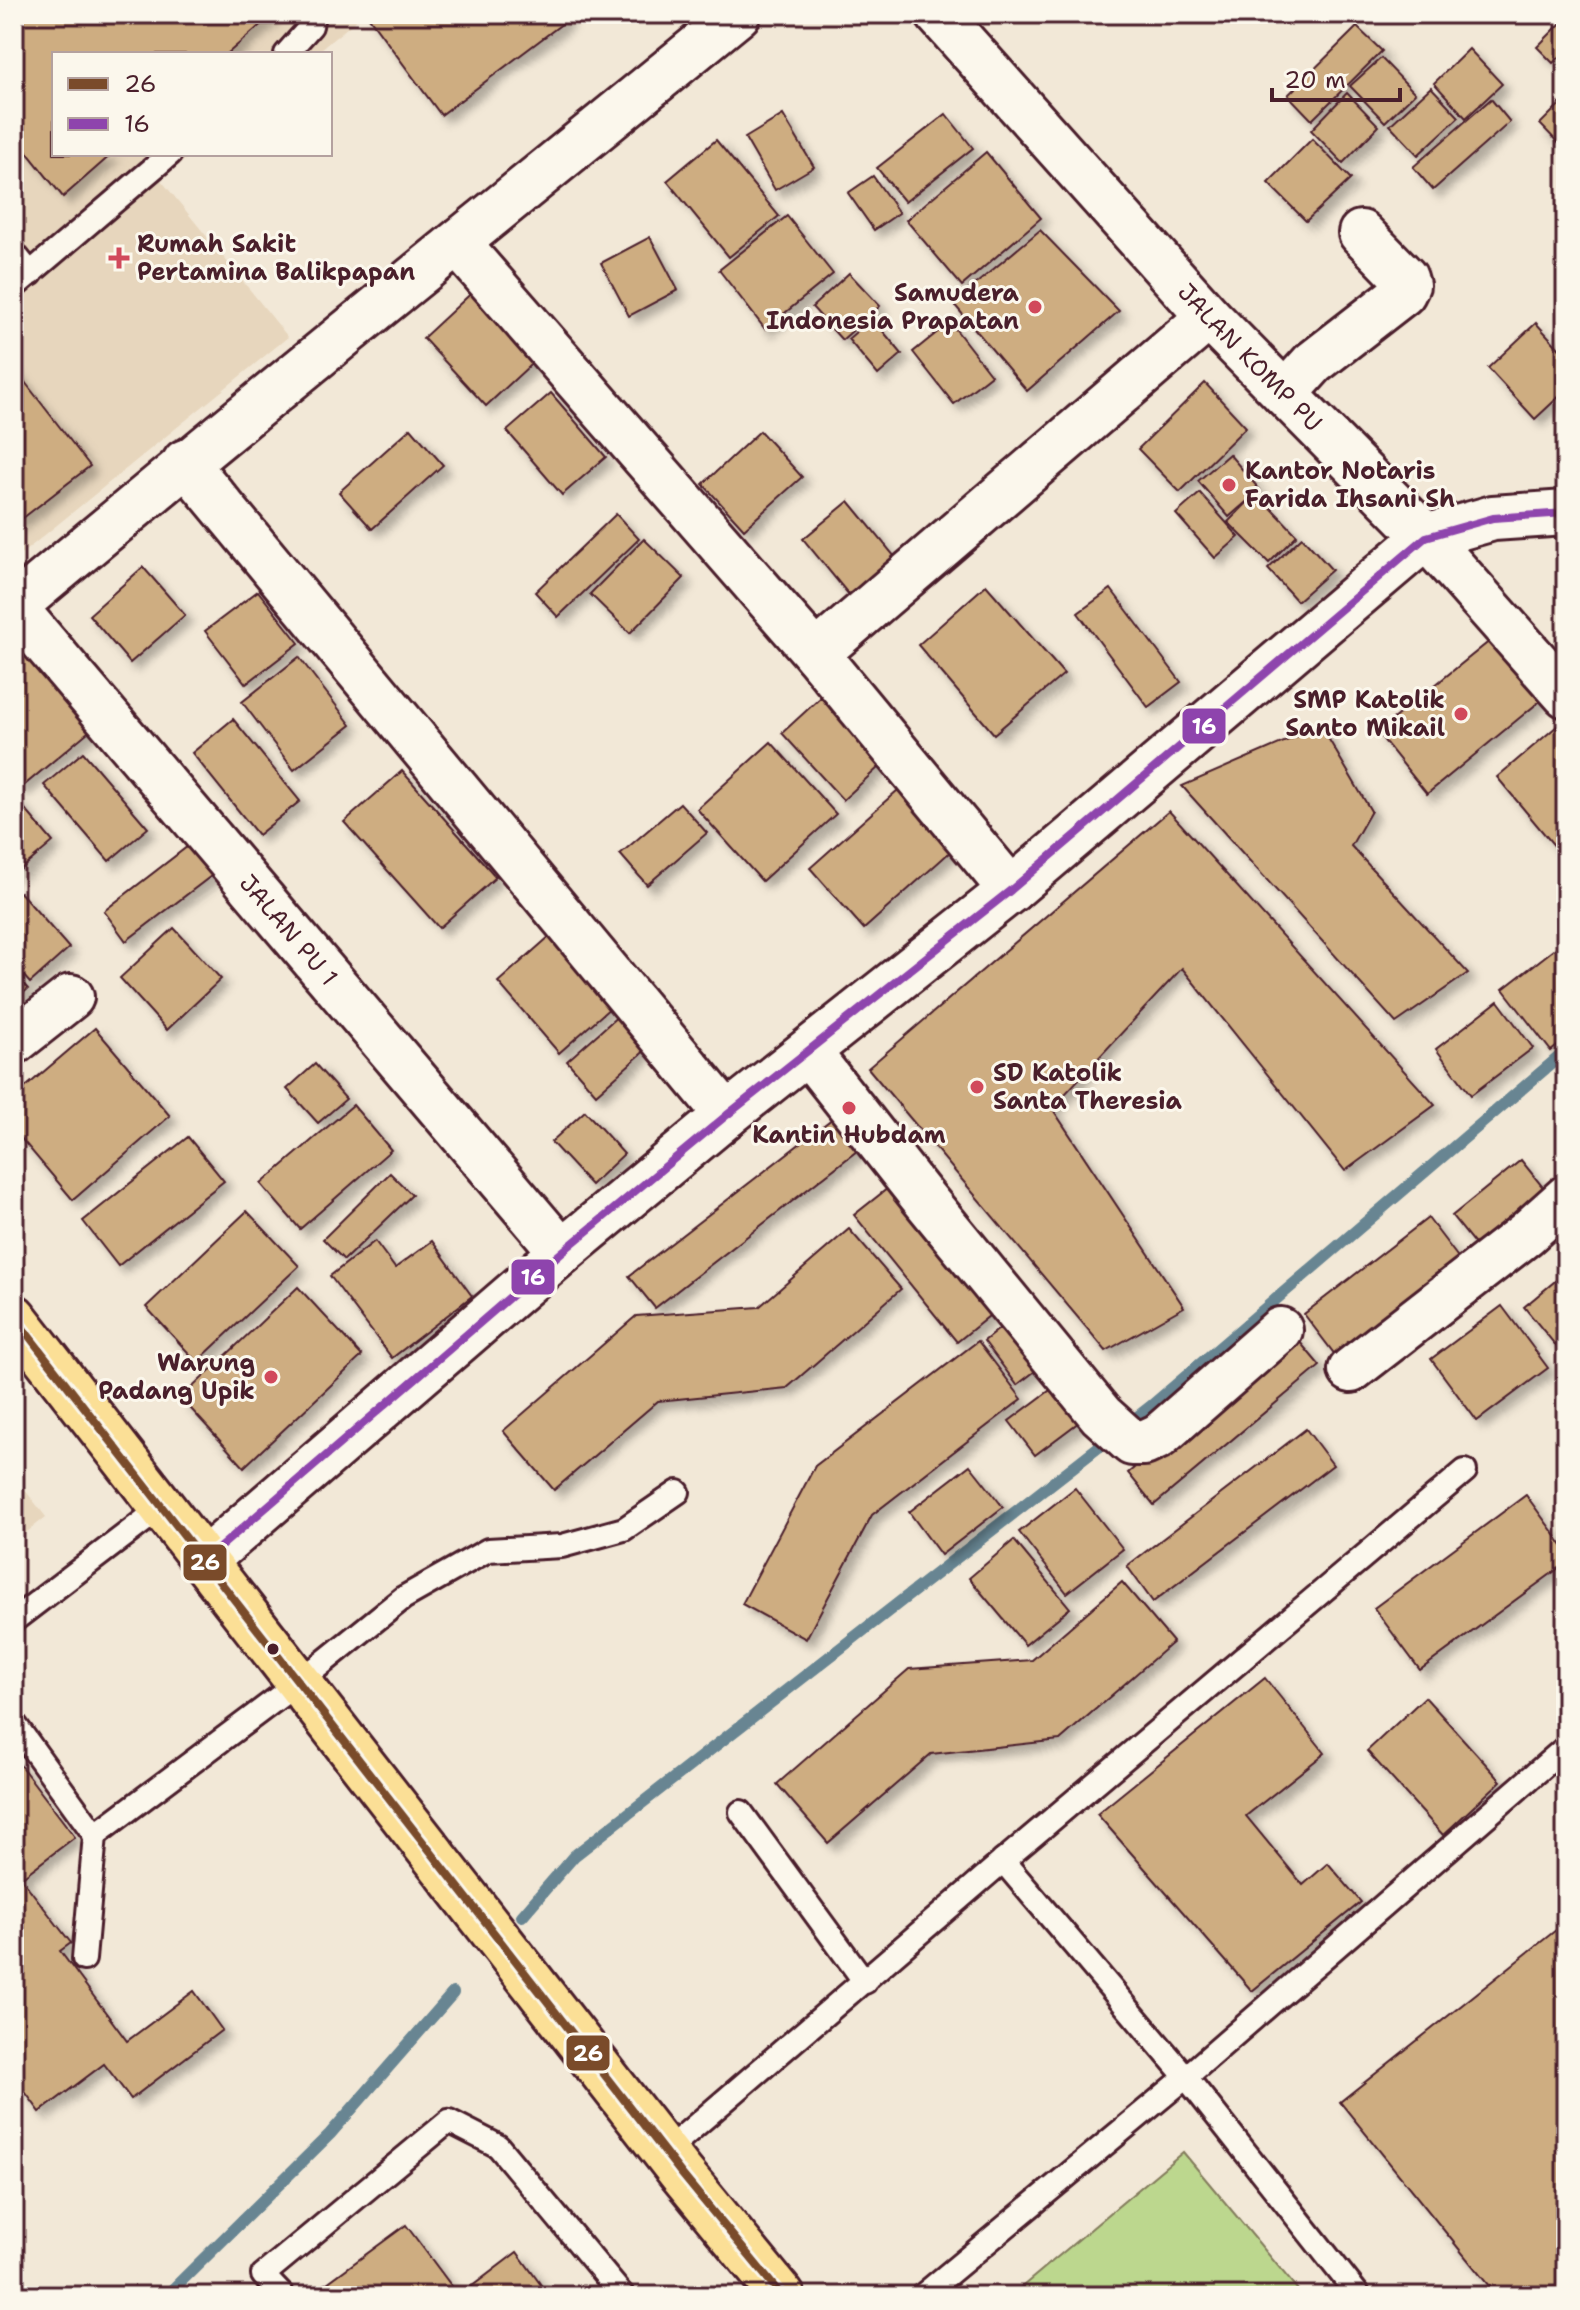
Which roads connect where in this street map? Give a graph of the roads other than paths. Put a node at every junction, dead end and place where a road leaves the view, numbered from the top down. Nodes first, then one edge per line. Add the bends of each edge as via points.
1 (313, 14) edge
2 (738, 14) edge
3 (938, 14) edge
4 (288, 52) edge
5 (168, 156) edge
6 (1361, 233) dead end
7 (458, 244) junction
8 (14, 253) edge
9 (22, 280) edge
10 (1209, 317) junction
11 (1285, 394) junction
12 (185, 462) junction
13 (1566, 513) edge
14 (1426, 537) junction
15 (14, 607) edge
16 (816, 654) junction
17 (1566, 695) edge
18 (1011, 890) junction
19 (71, 997) dead end
20 (14, 1042) edge
21 (808, 1052) junction
22 (727, 1115) junction
23 (1566, 1198) edge
24 (562, 1252) junction
25 (14, 1317) edge
26 (1280, 1330) dead end
27 (1351, 1370) dead end
28 (1465, 1471) dead end
29 (678, 1492) dead end
30 (162, 1507) junction
31 (204, 1561) junction
32 (14, 1620) edge
33 (299, 1682) junction
34 (14, 1723) edge
35 (1566, 1747) edge
36 (741, 1812) dead end
37 (95, 1835) junction
38 (1003, 1861) junction
39 (84, 1959) dead end
40 (865, 1982) junction
41 (1186, 2077) junction
42 (665, 2152) junction
43 (769, 2291) edge
44 (283, 2296) edge
45 (623, 2296) edge
46 (922, 2296) edge
47 (1359, 2296) edge

1 - 4 lane via 311,26
2 - 7 street
3 - 10 street, JALAN KOMP PU
5 - 9 lane
6 - 11 street via 1407,285 1313,363
7 - 12 street
7 - 16 street
8 - 9 lane
10 - 11 street, JALAN KOMP PU
10 - 16 street
11 - 14 street, JALAN KOMP PU
12 - 15 street
12 - 22 street
13 - 14 street via 1493,518
14 - 17 street, JALAN KOMP PU
14 - 18 street
15 - 24 street, JALAN PU 1
16 - 18 street
18 - 21 street
19 - 20 street
21 - 22 street
21 - 26 street via 1116,1429 1144,1443 1159,1436
22 - 24 street
23 - 27 street
24 - 31 street
25 - 30 highway
28 - 38 lane
29 - 33 lane via 624,1529 562,1546 488,1550 403,1598
30 - 31 highway
30 - 32 lane
31 - 33 highway
33 - 37 lane
33 - 42 highway
34 - 37 lane
35 - 41 lane
36 - 40 lane
37 - 39 lane
38 - 40 lane
38 - 41 lane
40 - 42 lane
41 - 46 lane
41 - 47 lane
42 - 43 highway
44 - 45 lane via 263,2275 449,2121 498,2146

